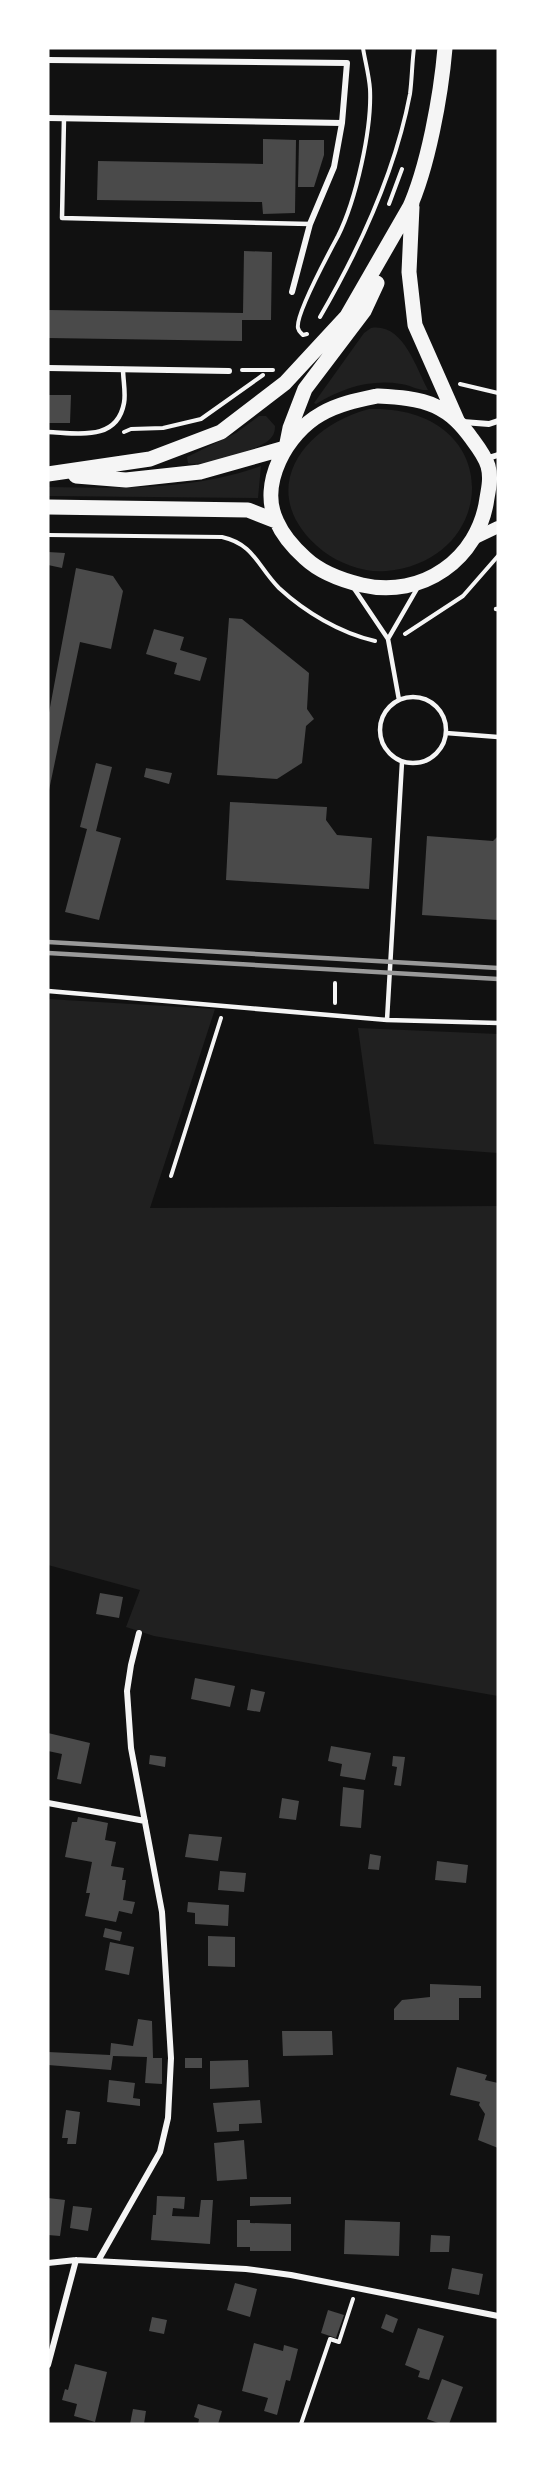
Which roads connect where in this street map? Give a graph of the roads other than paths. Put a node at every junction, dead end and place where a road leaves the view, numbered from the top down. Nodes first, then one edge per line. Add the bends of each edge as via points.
1 (445, 48) edge
2 (48, 60) edge
3 (48, 118) edge
4 (63, 118) junction
5 (342, 123) junction
6 (412, 203) junction
7 (310, 224) junction
8 (292, 292) dead end
9 (48, 368) edge
10 (123, 369) junction
11 (229, 371) dead end
12 (458, 421) junction
13 (498, 421) edge
14 (48, 432) edge
15 (286, 446) junction
16 (492, 462) edge
17 (48, 474) edge
18 (48, 507) edge
19 (276, 521) junction
20 (498, 527) edge
21 (475, 538) junction
22 (421, 580) junction
23 (350, 582) junction
24 (388, 639) junction
25 (399, 700) junction
26 (446, 733) junction
27 (498, 737) edge
28 (402, 762) junction
29 (48, 991) edge
30 (387, 1020) junction
31 (498, 1023) edge
32 (139, 1634) dead end
33 (48, 1803) edge
34 (145, 1821) junction
35 (76, 2260) junction
36 (98, 2261) junction
37 (48, 2263) edge
38 (498, 2316) edge
39 (48, 2365) edge

1 - 6 main road via 428,146
2 - 5 street via 347,63
3 - 4 street
4 - 5 street
4 - 7 lane via 62,218
5 - 7 street via 334,167
6 - 12 main road via 409,272 415,325
6 - 15 main road via 364,311 305,389
6 - 17 main road via 347,316 285,383 220,432 150,459
7 - 8 street
9 - 10 street
10 - 11 street
10 - 14 lane via 124,404 114,424 99,433
12 - 13 street
12 - 15 main road via 435,406 377,396 320,415
12 - 16 main road
15 - 17 main road via 178,475 126,480
15 - 19 main road via 276,470 272,496
16 - 21 main road via 486,510
18 - 19 main road via 248,510
19 - 23 main road via 307,560 329,575
20 - 21 main road
21 - 22 main road via 458,559
22 - 23 main road via 395,587
22 - 24 lane
23 - 24 lane
24 - 25 lane
25 - 26 lane via 416,696 432,702 443,716
25 - 28 lane via 385,711 379,728 388,752
26 - 27 lane
26 - 28 lane via 435,756 419,763
28 - 30 lane
29 - 30 lane
30 - 31 lane
32 - 34 street via 127,1692 131,1748
33 - 34 street
34 - 36 street via 162,1912 171,2058 168,2118 160,2152
35 - 36 street
35 - 37 street
35 - 39 street
36 - 38 street via 246,2269

